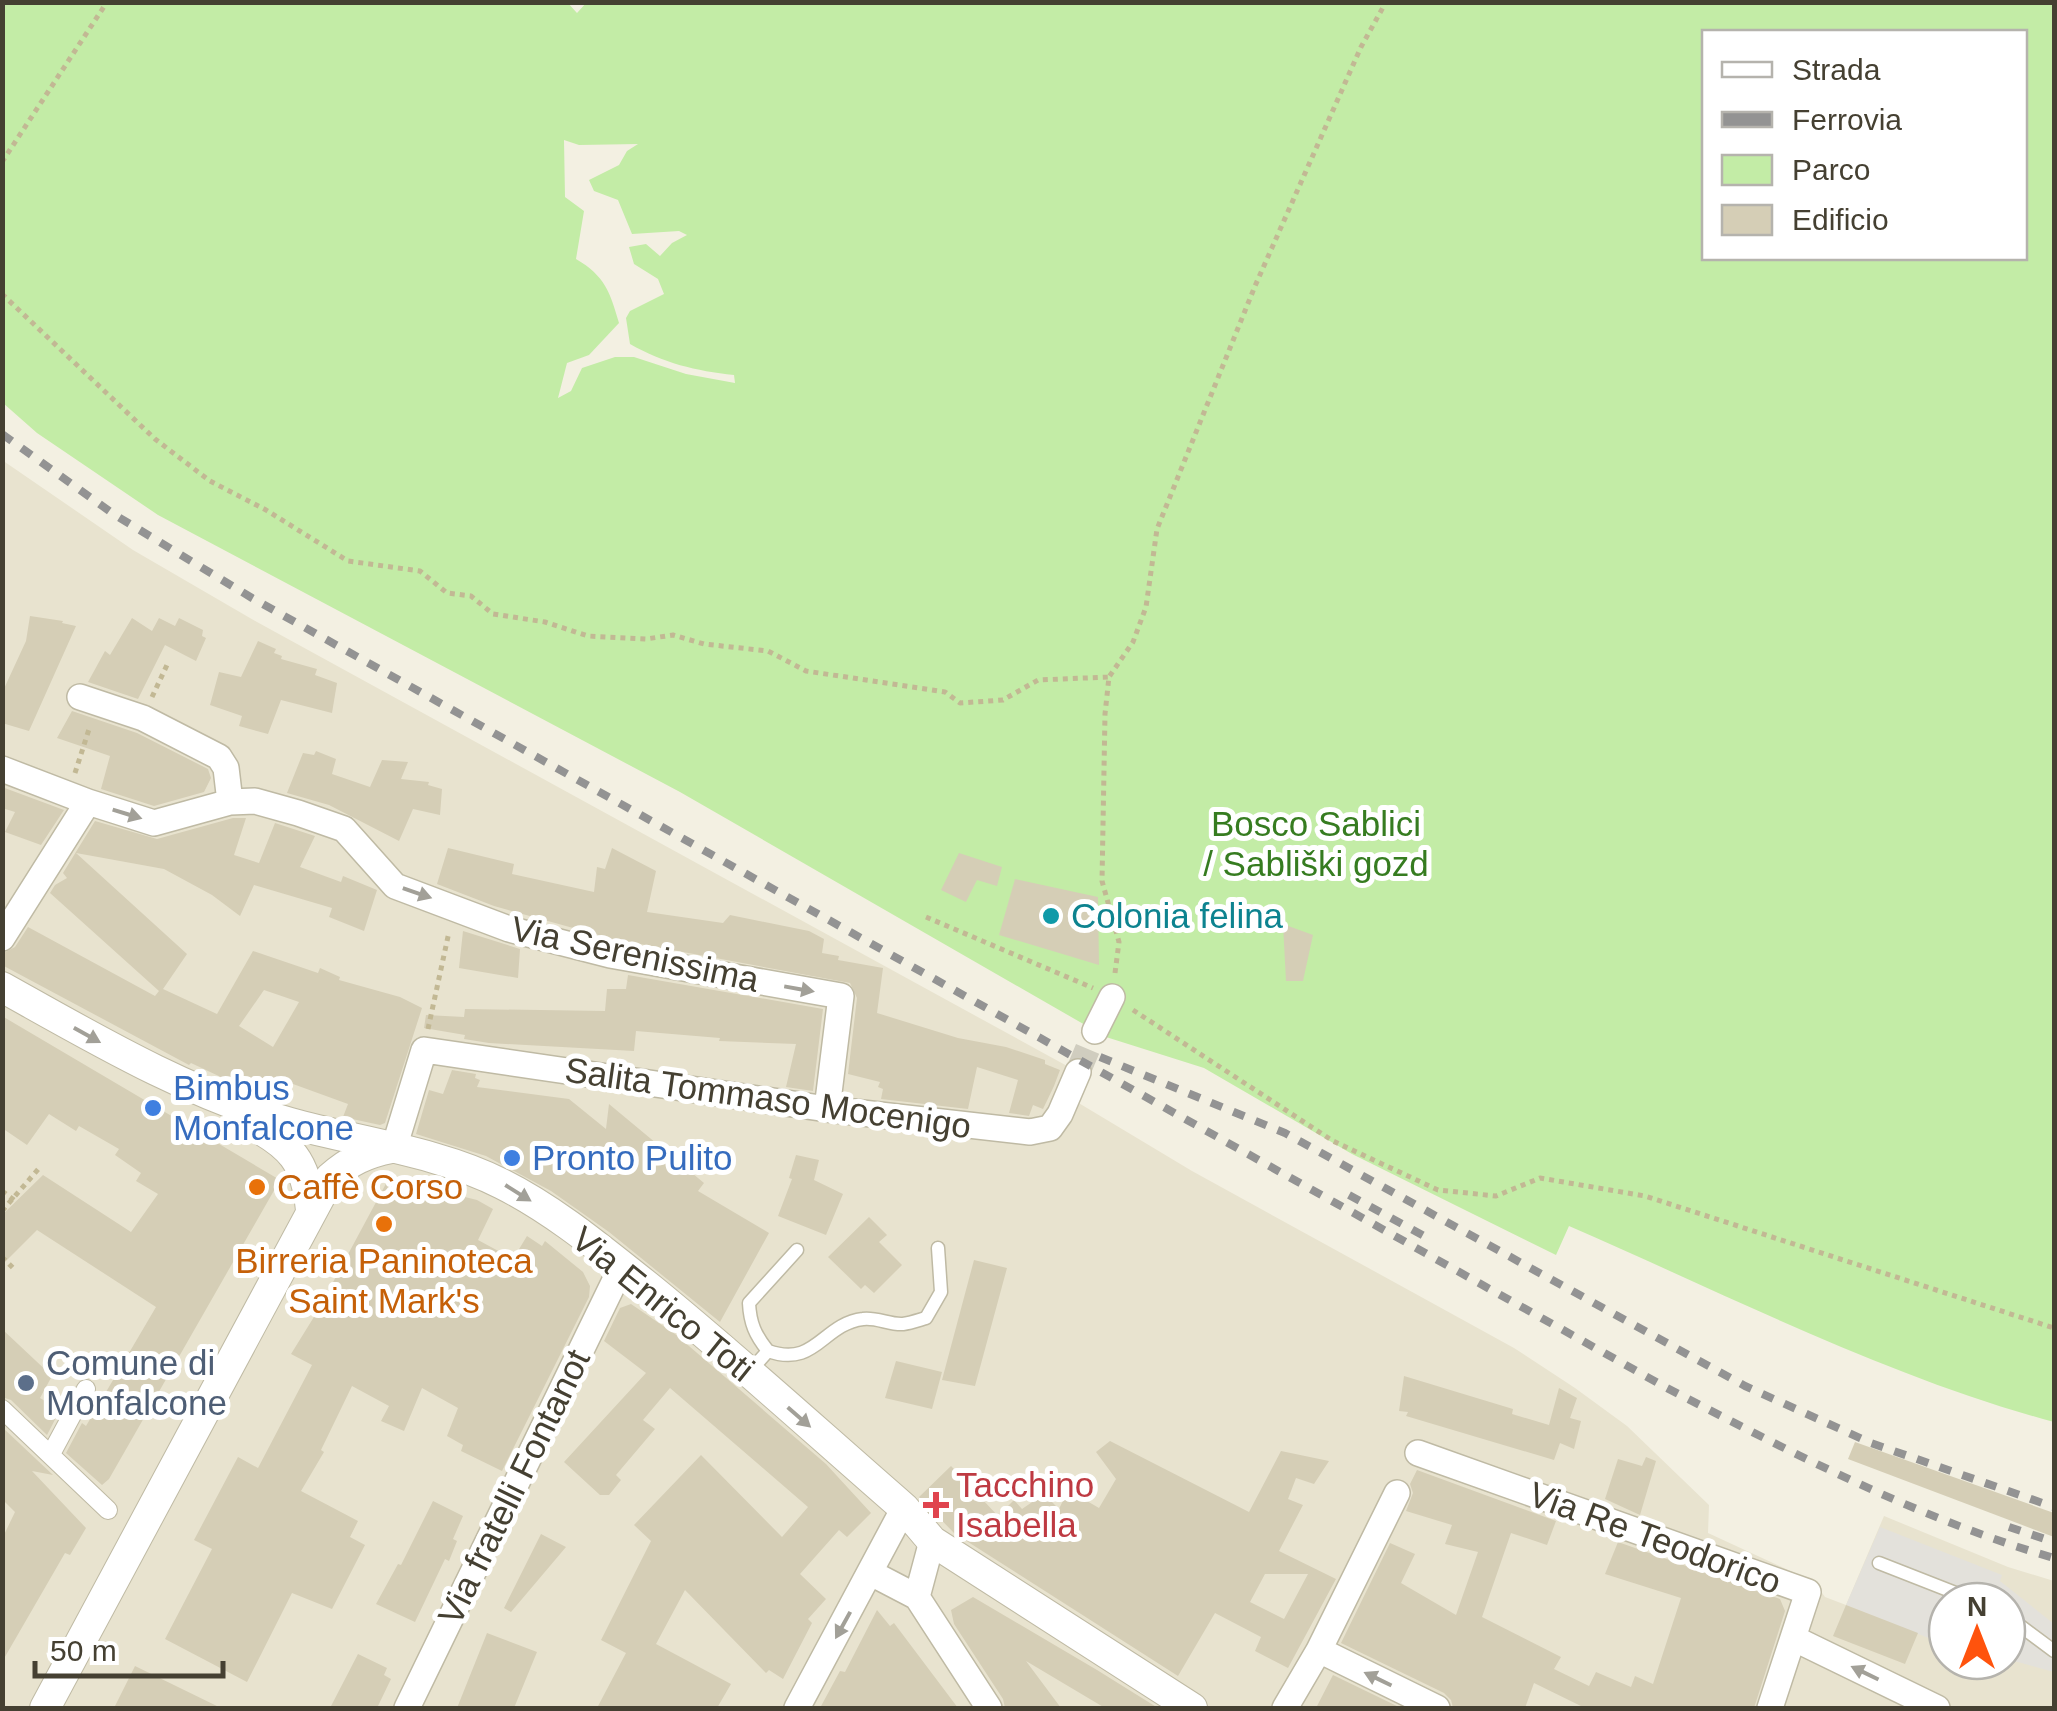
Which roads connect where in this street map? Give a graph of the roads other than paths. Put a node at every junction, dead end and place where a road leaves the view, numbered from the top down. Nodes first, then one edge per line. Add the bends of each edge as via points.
1 (88, 700) road end
2 (2, 769) edge
3 (77, 798) junction
4 (230, 802) junction
5 (2, 938) edge
6 (2, 986) edge
7 (1112, 996) road end
8 (1096, 1031) tunnel mouth
9 (128, 1057) junction
10 (1078, 1072) tunnel mouth
11 (827, 1110) junction
12 (394, 1148) junction
13 (311, 1210) junction
14 (938, 1248) dead end
15 (798, 1250) dead end
16 (622, 1266) junction
17 (758, 1362) junction
18 (86, 1389) dead end
19 (2, 1409) edge
20 (1418, 1453) dead end
21 (51, 1454) junction
22 (1397, 1493) dead end
23 (904, 1508) junction
24 (108, 1510) dead end
25 (932, 1541) junction
26 (1879, 1563) dead end
27 (871, 1573) junction
28 (1927, 1582) edge
29 (917, 1597) junction
30 (2027, 1630) edge
31 (1793, 1638) junction
32 (1319, 1650) junction
33 (2054, 1650) edge
34 (45, 1708) edge
35 (407, 1708) edge
36 (797, 1708) edge
37 (989, 1708) edge
38 (1192, 1708) edge
39 (1285, 1708) edge
40 (1438, 1708) edge
41 (1770, 1708) edge
42 (1937, 1708) edge

1 - 4 street via 142,718 219,757
2 - 3 street, Via Serenissima
3 -> 4 street, Via Serenissima via 154,822
3 - 5 street
4 -> 11 street, Via Serenissima via 256,801 344,829 395,886 509,929 610,955 841,996
6 -> 9 street
7 - 8 street
9 - 12 street, Via Enrico Toti via 288,1123
9 - 13 street via 276,1138 302,1166
10 - 11 street, Salita Tommaso Mocenigo via 1050,1128 1030,1132
11 - 12 street, Salita Tommaso Mocenigo via 424,1050
12 - 13 street via 348,1162
12 -> 16 street, Via Enrico Toti via 501,1182
13 - 34 street
14 - 17 lane via 941,1292 926,1318 901,1324 864,1318 806,1352
15 - 17 lane via 749,1303
16 - 17 street, Via Enrico Toti
16 - 35 street, Via fratelli Fontanot
17 -> 23 street, Via Enrico Toti
18 - 21 street
19 - 21 street
20 - 31 street, Via Re Teodorico via 1808,1592
21 - 24 street
22 - 32 street
23 - 25 street, Via Enrico Toti
23 - 27 street
25 - 29 street
25 - 38 street, Via Enrico Toti
26 - 28 lane
27 - 29 street
27 -> 36 street
29 - 37 street
30 - 33 lane
31 - 41 street
42 -> 31 street, Via Re Teodorico
32 - 39 street
40 -> 32 street

